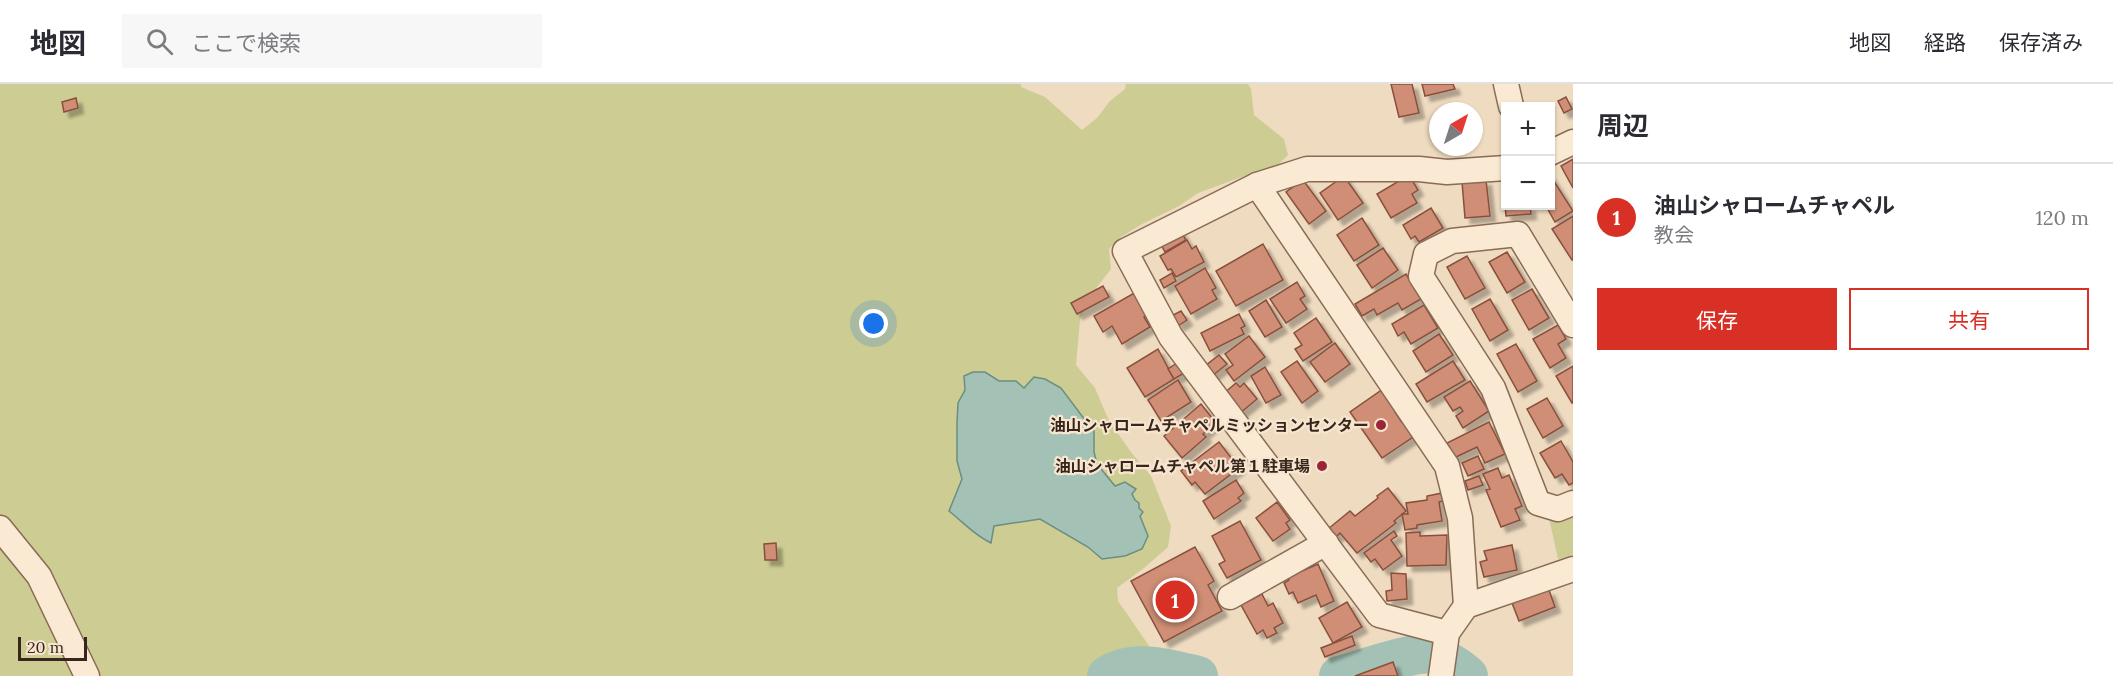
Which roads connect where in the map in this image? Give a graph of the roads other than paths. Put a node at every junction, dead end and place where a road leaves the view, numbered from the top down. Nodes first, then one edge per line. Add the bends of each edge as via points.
1 (1506, 84) edge
2 (1510, 102) edge
3 (1573, 142) edge
4 (1555, 151) edge
5 (1501, 168) edge
6 (1257, 185) junction
7 (1573, 325) edge
8 (1573, 503) edge
9 (0, 528) edge
10 (1326, 543) junction
11 (1573, 569) edge
12 (1230, 597) dead end
13 (1466, 606) junction
14 (1447, 633) junction
15 (1441, 673) edge
16 (87, 676) edge

1 - 2 street
3 - 4 street
5 - 6 street via 1447,172 1307,169
6 - 10 street via 1125,251 1172,337
6 - 13 street via 1447,466 1460,518
7 - 8 street via 1518,234 1452,241 1426,254 1421,276 1493,388 1538,503 1558,509
9 - 16 street via 39,576
10 - 12 street
10 - 14 street via 1379,615
11 - 13 street
13 - 14 street
14 - 15 street

